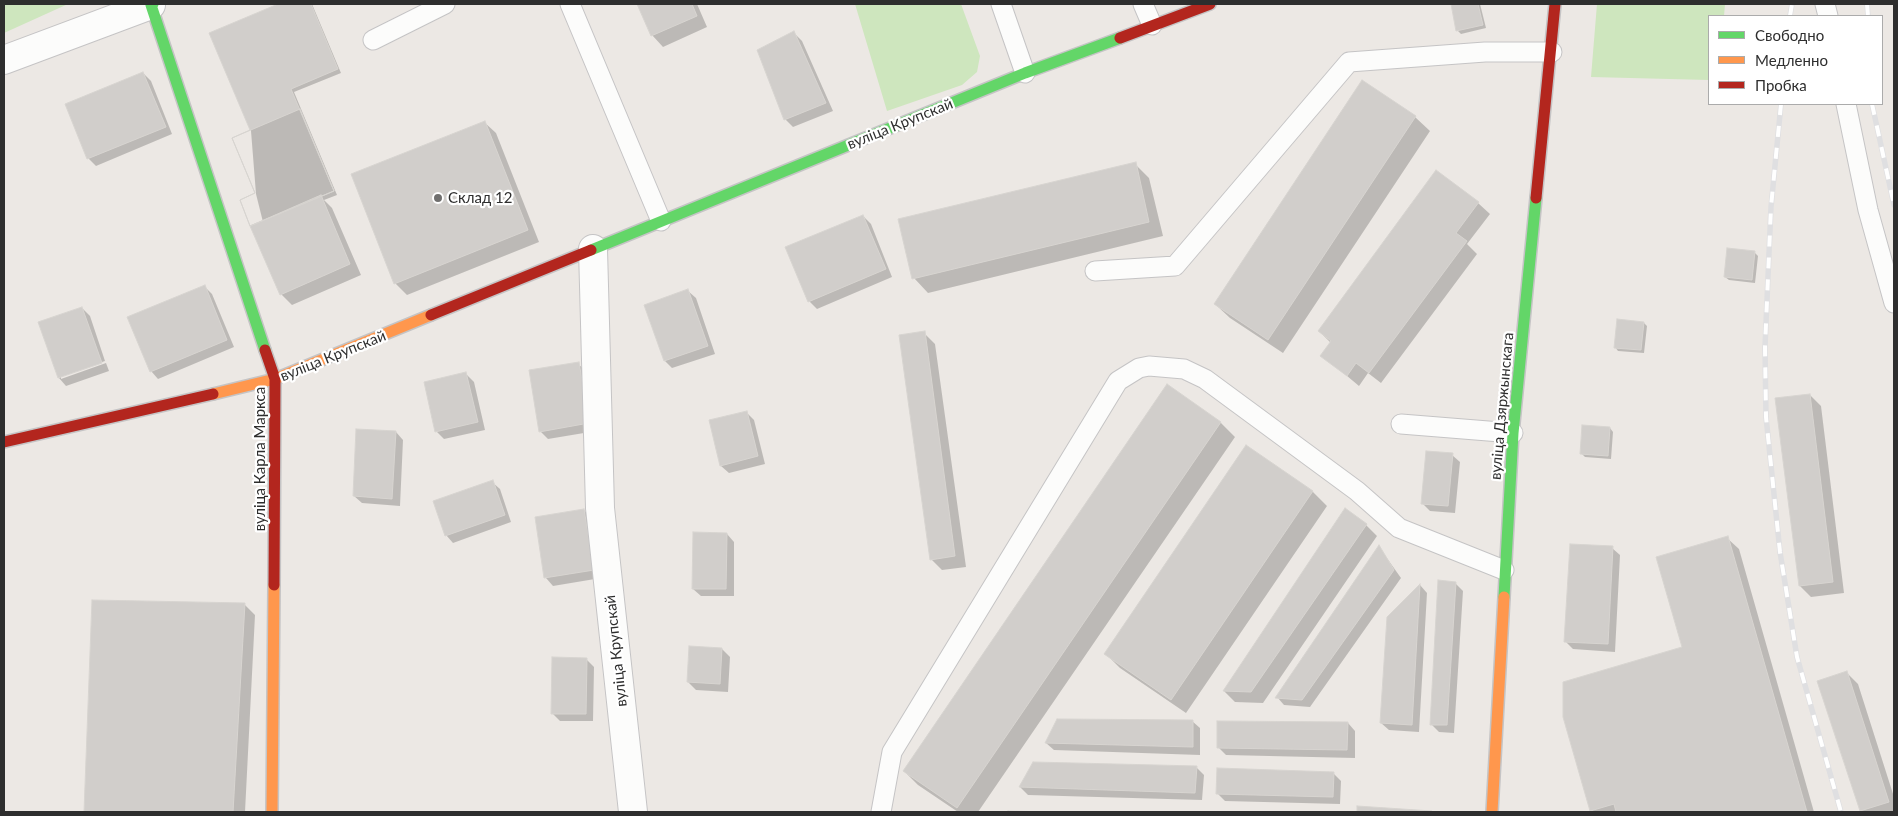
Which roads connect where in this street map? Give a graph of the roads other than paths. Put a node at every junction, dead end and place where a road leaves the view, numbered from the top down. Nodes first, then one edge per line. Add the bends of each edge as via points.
1 (152, 4) edge
2 (445, 4) edge
3 (570, 4) edge
4 (1001, 4) edge
5 (1143, 4) edge
6 (1210, 4) edge
7 (1555, 4) edge
8 (1152, 25) junction
9 (373, 40) dead end
10 (1552, 52) junction
11 (4, 60) edge
12 (1025, 73) junction
13 (1846, 105) edge
14 (661, 221) junction
15 (593, 249) junction
16 (1095, 271) dead end
17 (1894, 303) edge
18 (276, 379) junction
19 (1401, 424) dead end
20 (1513, 433) junction
21 (4, 442) edge
22 (1504, 570) junction
23 (272, 812) edge
24 (634, 812) edge
25 (880, 812) edge
26 (1492, 812) edge

1 - 11 street
1 - 18 street, вуліца Карла Маркса
2 - 9 lane
3 - 14 lane
4 - 12 lane
5 - 8 lane
6 - 8 street, вуліца Крупскай
7 - 10 street, вуліца Дзяржынскага
8 - 12 street, вуліца Крупскай
10 - 16 lane via 1485,52 1349,62 1175,266
10 - 20 street, вуліца Дзяржынскага
12 - 14 street, вуліца Крупскай
13 - 17 lane via 1868,210
14 - 15 street, вуліца Крупскай
15 - 18 street, вуліца Крупскай
15 - 24 street, вуліца Крупскай via 600,508
18 - 21 street, вуліца Крупскай
18 - 23 street, вуліца Карла Маркса
19 - 20 lane
20 - 22 street, вуліца Дзяржынскага
22 - 25 lane via 1400,528 1357,491 1205,379 1184,369 1139,368 1118,382 892,752
22 - 26 street, вуліца Дзяржынскага

